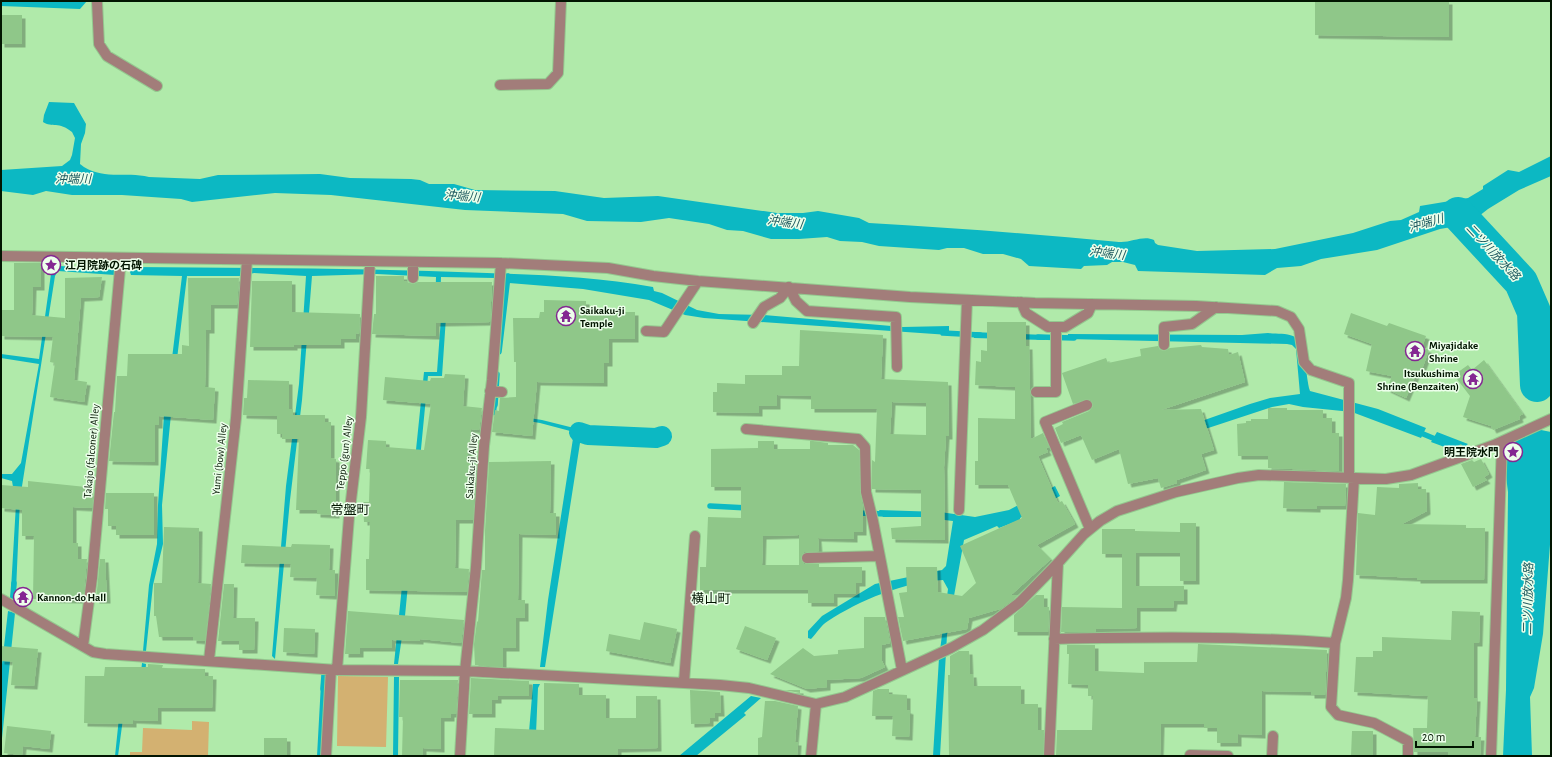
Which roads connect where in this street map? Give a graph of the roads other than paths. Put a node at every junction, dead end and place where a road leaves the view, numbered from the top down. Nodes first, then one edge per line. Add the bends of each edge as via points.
1 (97, 1) edge
2 (561, 1) edge
3 (500, 85) dead end
4 (157, 86) dead end
5 (1, 256) edge
6 (370, 265) junction
7 (121, 267) junction
8 (247, 268) junction
9 (501, 272) junction
10 (698, 281) junction
11 (789, 287) junction
12 (967, 300) junction
13 (1021, 302) junction
14 (1092, 304) junction
15 (1216, 307) junction
16 (754, 323) dead end
17 (1056, 329) junction
18 (646, 331) dead end
19 (1164, 344) dead end
20 (898, 367) dead end
21 (1036, 392) dead end
22 (1087, 405) dead end
23 (1551, 419) edge
24 (746, 429) dead end
25 (1502, 442) junction
26 (1351, 477) junction
27 (960, 510) dead end
28 (1090, 529) junction
29 (695, 536) dead end
30 (879, 556) junction
31 (807, 558) dead end
32 (1058, 564) junction
33 (3, 599) edge
34 (1054, 639) junction
35 (1335, 643) junction
36 (83, 646) junction
37 (209, 660) junction
38 (334, 670) junction
39 (902, 670) junction
40 (465, 671) junction
41 (684, 682) junction
42 (816, 704) junction
43 (1273, 736) dead end
44 (1190, 755) dead end
45 (326, 756) edge
46 (460, 756) edge
47 (811, 756) edge
48 (1049, 756) edge
49 (1228, 756) edge
50 (1272, 756) edge
51 (1408, 756) edge
52 (1491, 756) edge

1 - 4 street via 99,44 107,56
2 - 3 street via 558,73 548,84
5 - 7 street
6 - 8 street
6 - 9 street via 413,270
6 - 38 street, Teppo (gun) Alley via 361,417 348,517
7 - 8 street
7 - 36 street, Takajo (falconer) Alley via 92,578
8 - 37 street, Yumi (bow) Alley via 236,418
9 - 10 street via 608,268
9 - 40 street, Saikaku-ji Alley via 495,391 484,446 476,567
10 - 11 street
10 - 18 street via 664,332
11 - 12 street
11 - 16 street via 780,298 760,311
11 - 20 street via 796,301 807,311 896,317
12 - 13 street
12 - 27 street
13 - 14 street
13 - 17 street via 1026,313
14 - 15 street
14 - 17 street via 1088,312 1065,327
15 - 19 street via 1192,324 1164,327
15 - 26 street via 1277,311 1291,317 1299,329 1304,362 1311,370 1349,383
17 - 21 street via 1056,392
22 - 28 street via 1045,422
23 - 25 street
24 - 30 street via 858,439 864,447 868,507 873,520
25 - 26 street via 1411,475 1386,479
25 - 52 street
26 - 28 street via 1259,475 1238,478 1134,504 1117,511
26 - 35 street via 1346,598
28 - 32 street
29 - 41 street
30 - 31 street
30 - 39 street
32 - 34 street
32 - 39 street via 1019,603 983,630
33 - 36 street
34 - 35 street via 1204,637
34 - 48 street
35 - 51 street via 1331,708 1338,715 1374,724 1408,741
36 - 37 street via 93,652 104,654
37 - 38 street
38 - 40 street
38 - 45 street, Teppo (gun) Alley
39 - 42 street via 845,697
40 - 41 street
40 - 46 street, Saikaku-ji Alley
41 - 42 street via 749,688
42 - 47 street
43 - 50 street
44 - 49 street

